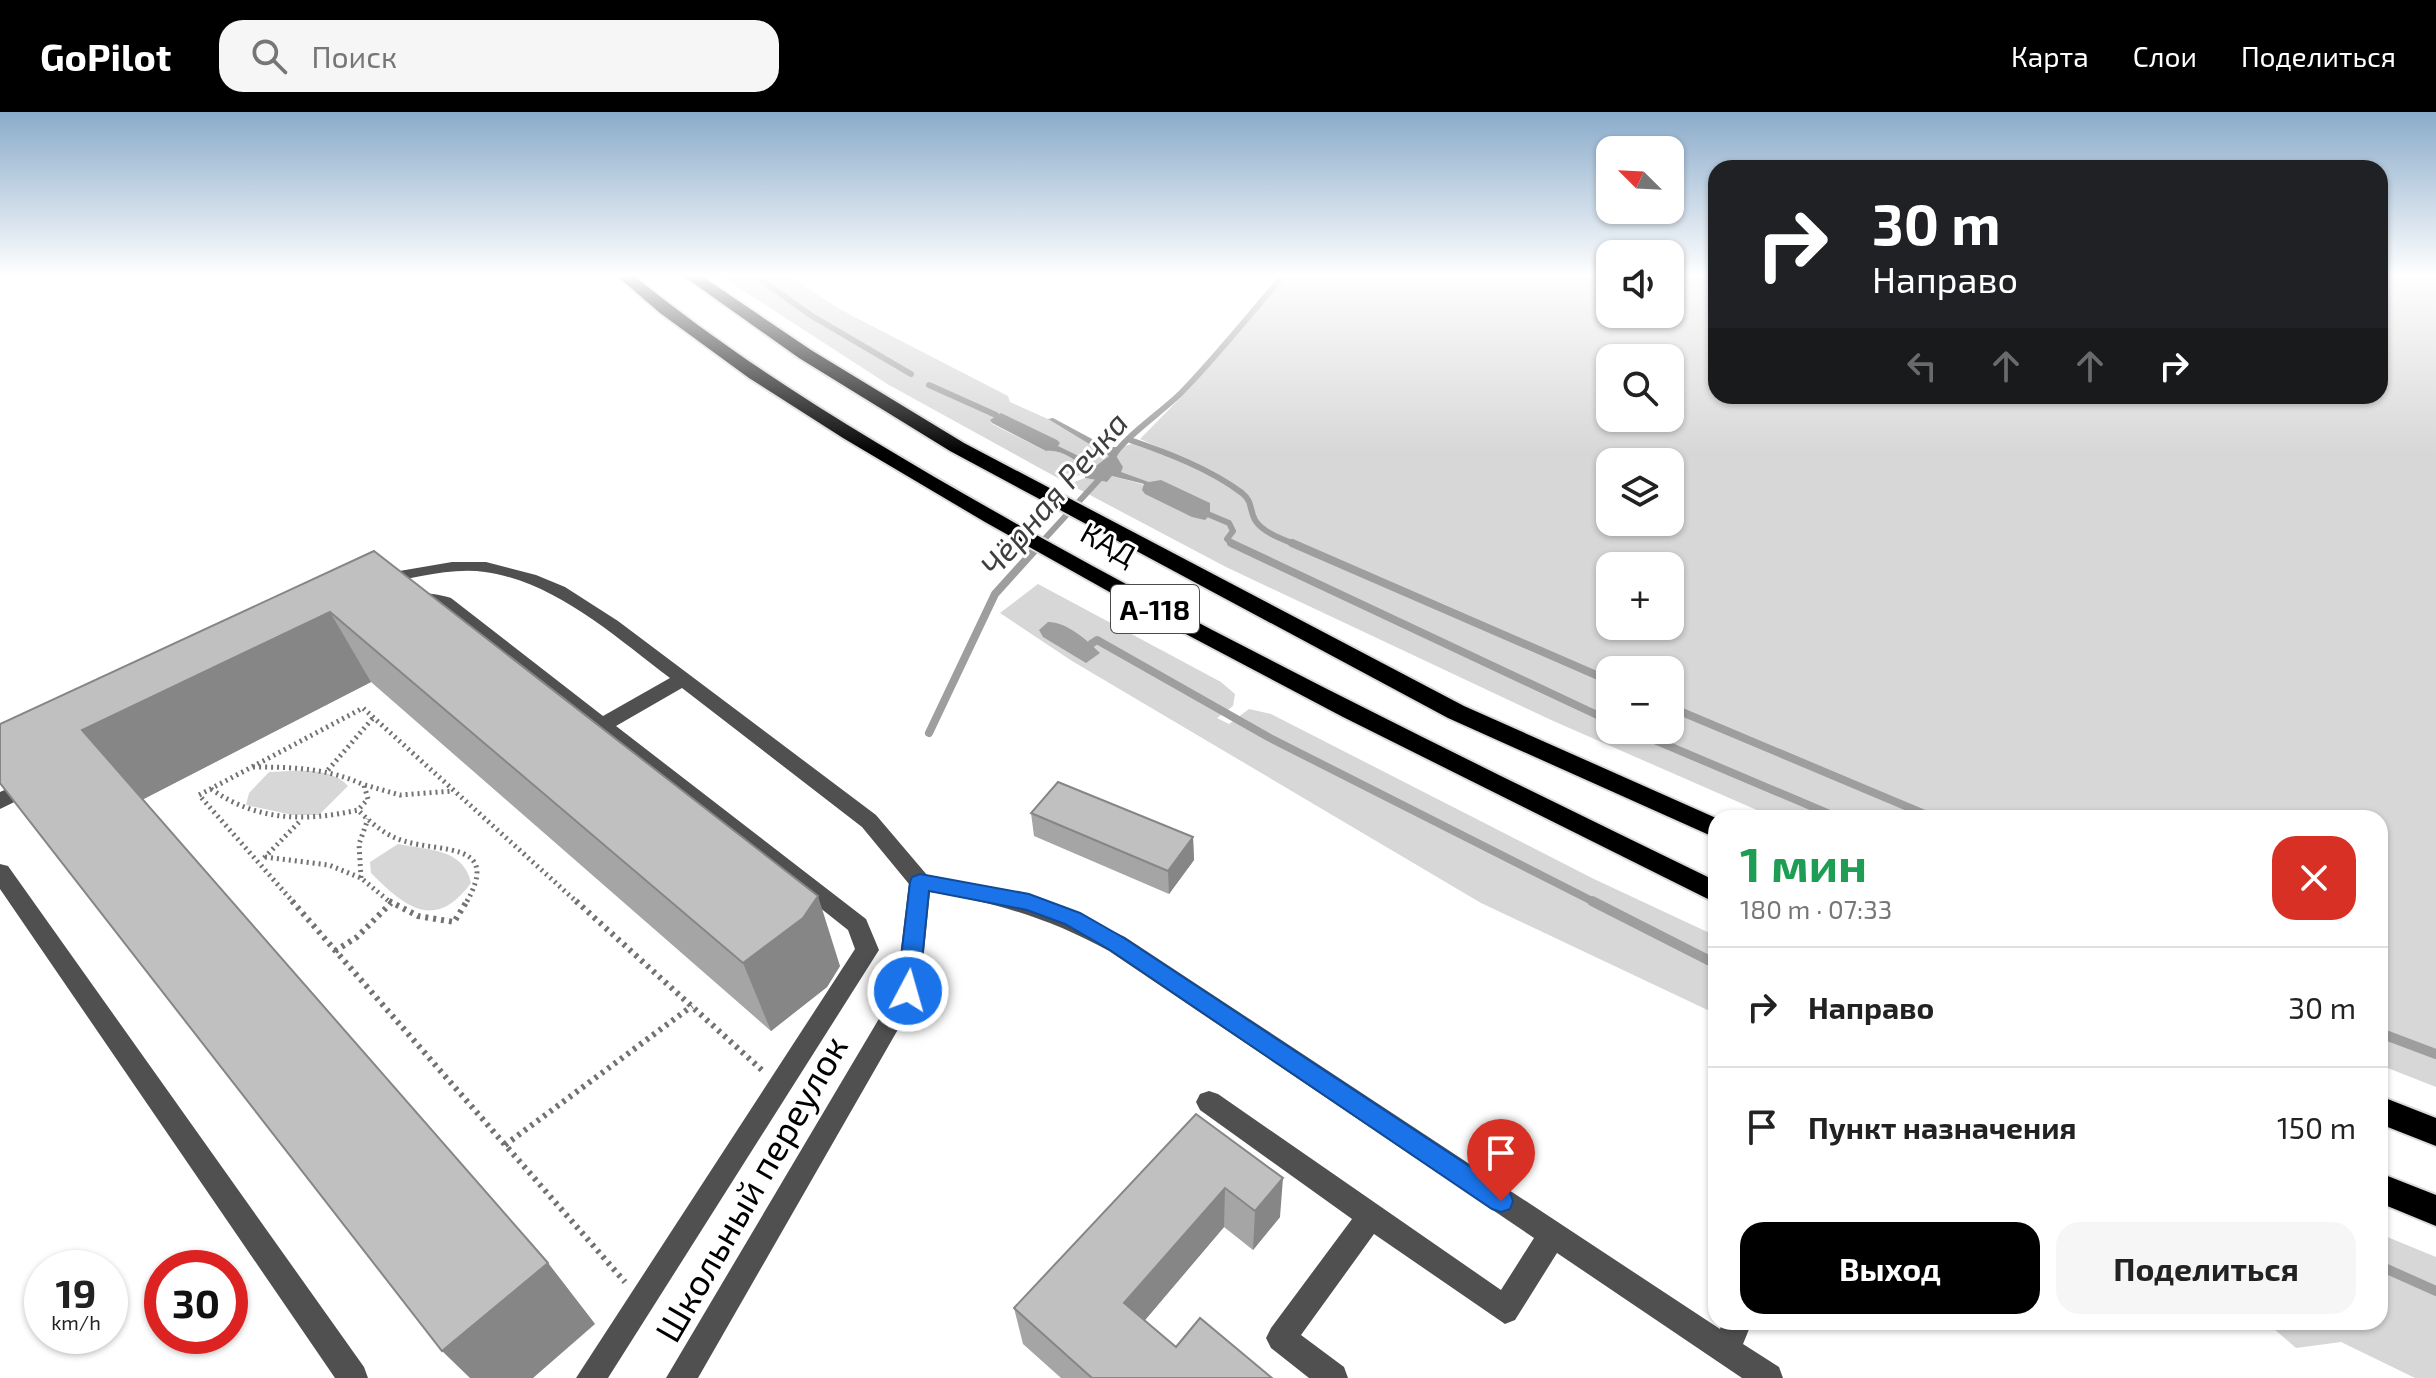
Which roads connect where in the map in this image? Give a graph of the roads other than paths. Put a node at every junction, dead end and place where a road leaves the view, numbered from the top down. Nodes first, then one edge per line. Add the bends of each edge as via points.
1 (703, 334) edge
2 (776, 334) edge
3 (362, 584) edge
4 (397, 602) edge
5 (683, 679) junction
6 (602, 725) junction
7 (57, 773) edge
8 (0, 801) edge
9 (1708, 825) edge
10 (0, 872) edge
11 (920, 882) junction
12 (1708, 889) edge
13 (1209, 1102) dead end
14 (2388, 1113) edge
15 (2436, 1132) edge
16 (2388, 1191) edge
17 (2436, 1211) edge
18 (1371, 1216) junction
19 (1552, 1235) junction
20 (1734, 1330) edge
21 (1725, 1350) junction
22 (1755, 1374) edge
23 (353, 1378) edge
24 (591, 1378) edge
25 (681, 1378) edge
26 (1333, 1378) edge

1 - 12 highway, КАД / А-118 via 908,470 1099,579 1425,750
2 - 9 highway, КАД / А-118 via 957,447 1456,712
3 - 5 street via 452,567 486,567 530,579 572,599
4 - 6 street via 445,602
5 - 6 street
5 - 11 street via 869,821
6 - 24 street via 858,925 867,950
7 - 8 street
10 - 23 street
11 - 19 street via 1029,902 1073,919
11 - 25 street, Школьный переулок via 908,991
13 - 18 street
14 - 15 highway
16 - 17 highway
18 - 19 street via 1505,1310
18 - 26 street via 1281,1338
19 - 21 street
20 - 21 street
21 - 22 street

